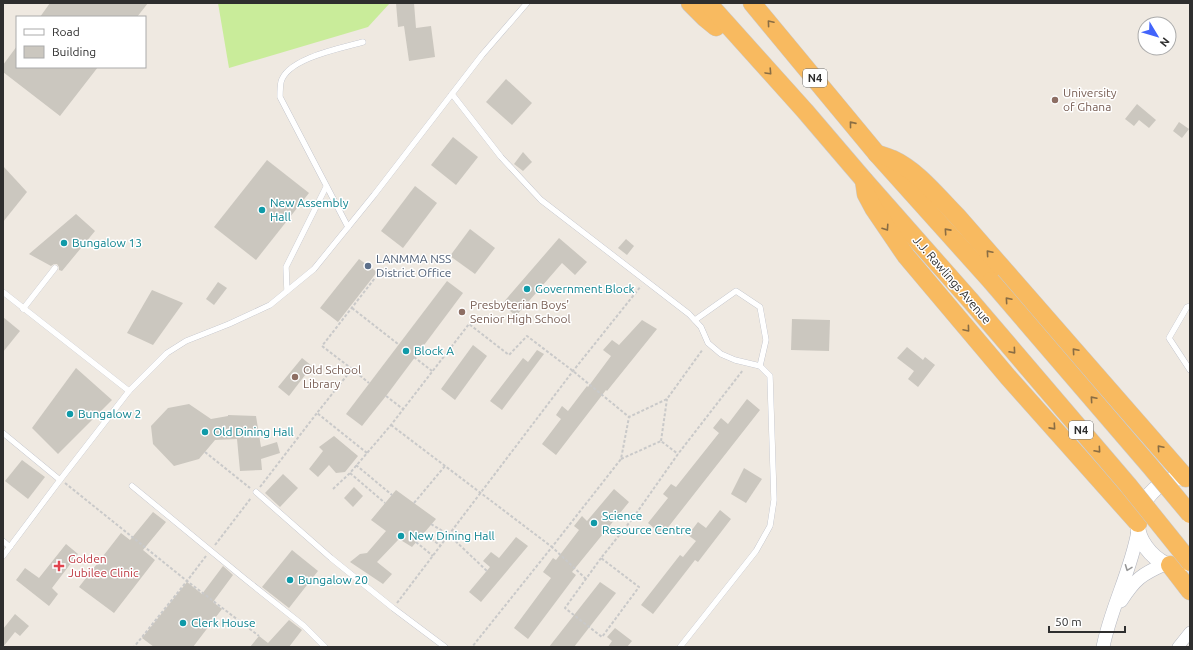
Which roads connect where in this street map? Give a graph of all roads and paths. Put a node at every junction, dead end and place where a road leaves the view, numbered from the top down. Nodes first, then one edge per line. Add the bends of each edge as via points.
1 (527, 3) edge
2 (690, 3) edge
3 (708, 3) edge
4 (752, 3) edge
5 (363, 42) dead end
6 (743, 44) junction
7 (452, 94) junction
8 (877, 154) junction
9 (864, 180) junction
10 (326, 186) junction
11 (348, 227) junction
12 (55, 268) dead end
13 (375, 278) dead end
14 (645, 281) junction
15 (287, 291) junction
16 (3, 292) edge
17 (1190, 306) edge
18 (23, 308) junction
19 (352, 308) junction
20 (695, 320) junction
21 (708, 343) junction
22 (398, 344) dead end
23 (414, 357) dead end
24 (748, 362) junction
25 (760, 366) junction
26 (352, 369) junction
27 (1190, 370) edge
28 (433, 371) junction
29 (573, 372) junction
30 (369, 383) dead end
31 (130, 391) junction
32 (386, 396) dead end
33 (668, 399) junction
34 (403, 409) junction
35 (629, 417) junction
36 (391, 425) junction
37 (3, 433) edge
38 (661, 441) junction
39 (205, 452) dead end
40 (367, 452) junction
41 (678, 454) junction
42 (621, 459) junction
43 (356, 465) junction
44 (445, 466) junction
45 (350, 473) junction
46 (1188, 478) edge
47 (60, 480) junction
48 (132, 486) dead end
49 (332, 488) dead end
50 (256, 492) joint
51 (481, 493) junction
52 (392, 495) dead end
53 (385, 503) dead end
54 (414, 504) dead end
55 (1190, 514) edge
56 (431, 524) dead end
57 (1138, 527) junction
58 (423, 533) dead end
59 (449, 535) junction
60 (3, 541) edge
61 (416, 542) dead end
62 (441, 546) junction
63 (10, 547) junction
64 (552, 547) junction
65 (3, 556) edge
66 (433, 556) junction
67 (601, 558) junction
68 (1190, 562) edge
69 (1168, 564) junction
70 (1190, 566) edge
71 (487, 571) dead end
72 (586, 579) junction
73 (187, 581) junction
74 (1190, 592) edge
75 (393, 608) junction
76 (1112, 614) junction
77 (1190, 632) edge
78 (259, 636) dead end
79 (134, 647) edge
80 (325, 647) edge
81 (445, 647) edge
82 (472, 647) edge
83 (680, 647) edge
84 (1103, 647) edge
85 (1178, 647) edge

1 - 7 lane
2 - 6 highway via 705,18
3 - 6 highway, J.J. Rawlings Avenue / N4
8 -> 4 highway, N4
5 - 10 lane via 304,59 290,68 281,80 280,98
6 -> 9 highway, J.J. Rawlings Avenue / N4
7 - 11 lane
7 - 14 lane via 501,157 541,200
46 -> 8 highway via 957,216 904,166 891,158
55 -> 8 highway, N4, bridge via 991,281
9 -> 57 highway via 866,194 874,209 906,256
9 -> 68 highway, J.J. Rawlings Avenue / N4, bridge via 1128,485
10 - 11 lane
10 - 15 lane via 286,266
11 - 15 lane via 314,270
12 - 18 lane
13 - 19 path
14 - 20 lane
14 - 29 path
15 - 31 lane via 270,304 186,341 167,353
16 - 18 lane
17 - 27 lane via 1169,338
18 - 31 lane
19 - 22 path
19 - 26 path via 322,346
20 - 21 lane
20 - 25 lane via 736,291 760,307 766,340
21 - 24 lane via 721,354
21 - 33 path
23 - 28 path
24 - 25 lane
24 - 41 path
25 - 83 lane via 770,376 774,500 770,526 756,551
26 - 30 path
26 - 40 path via 317,414
28 - 29 path via 469,324 509,355 527,336
28 - 34 path
29 - 35 path
29 - 51 path
31 - 47 lane
32 - 34 path
33 - 35 path
33 - 38 path
34 - 36 path
35 - 42 path
36 - 40 path
36 - 44 path
37 - 47 lane
38 - 41 path
38 - 42 path
39 - 50 path
40 - 43 path
41 - 67 path
42 - 64 path
43 - 45 path
43 - 52 path
44 - 51 path
44 - 54 path
45 - 49 path
45 - 53 path
46 - 57 main road via 1172,479 1159,485 1149,494 1142,507
47 - 63 lane
47 - 73 path
48 - 80 lane via 304,626
50 - 75 lane
51 - 59 path
51 - 64 path
56 - 59 path
57 - 69 main road via 1148,550
57 -> 76 street via 1131,560
58 - 62 path
59 - 62 path
59 - 71 path
60 - 63 lane
61 - 66 path
62 - 66 path
63 - 65 lane
64 - 72 path
64 - 82 path
66 - 75 path
67 - 72 path
67 - 72 path via 639,587 602,637 565,608
69 - 70 main road
69 - 74 highway
69 - 76 street via 1141,576 1129,588
73 - 78 path
73 - 79 path
75 - 81 lane
76 - 84 street
77 - 85 street

